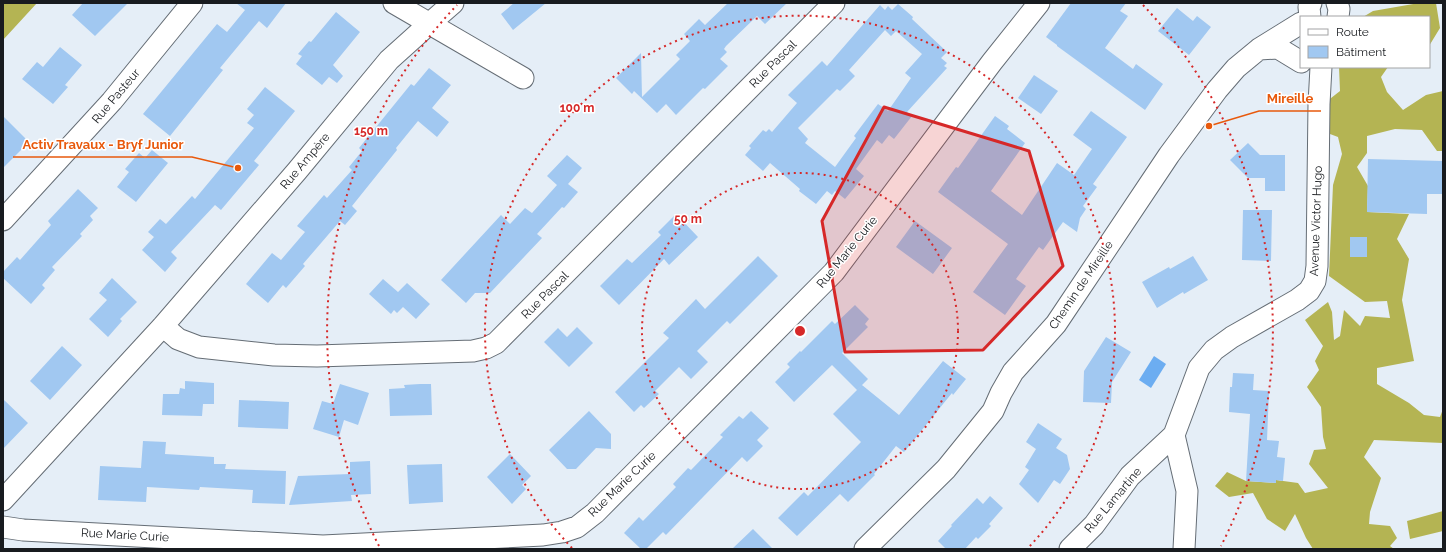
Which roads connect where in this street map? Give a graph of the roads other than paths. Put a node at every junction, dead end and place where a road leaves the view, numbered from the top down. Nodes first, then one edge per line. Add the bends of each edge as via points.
1 (192, 3) edge
2 (394, 3) edge
3 (453, 3) edge
4 (834, 3) edge
5 (1039, 3) edge
6 (1311, 3) edge
7 (1310, 16) edge
8 (429, 24) junction
9 (1300, 24) edge
10 (1259, 49) junction
11 (1300, 61) edge
12 (1317, 70) edge
13 (523, 78) dead end
14 (3, 220) edge
15 (163, 326) junction
16 (1174, 435) junction
17 (3, 500) edge
18 (3, 527) edge
19 (865, 549) edge
20 (1070, 549) edge
21 (1184, 549) edge

1 - 14 street, Rue Pasteur via 112,101
2 - 8 street
3 - 8 street, Rue Ampère
4 - 15 street, Rue Pascal via 496,343 486,348 473,351 274,355 199,347 178,339
5 - 18 street, Rue Marie Curie via 834,272 595,513 577,527 543,535 323,546
6 - 7 street
8 - 13 street
8 - 15 street, Rue Ampère via 390,60
9 - 10 street, Chemin de Mireille
10 - 11 street via 1278,48
10 - 19 street, Chemin de Mireille via 1236,68 1210,98 1056,324 1013,372 993,411 980,428 946,469
12 - 16 street, Avenue Victor Hugo via 1315,281 1309,291 1297,300 1214,350 1199,368
15 - 17 street
16 - 20 street, Rue Lamartine via 1130,476 1094,525
16 - 21 street via 1187,491

